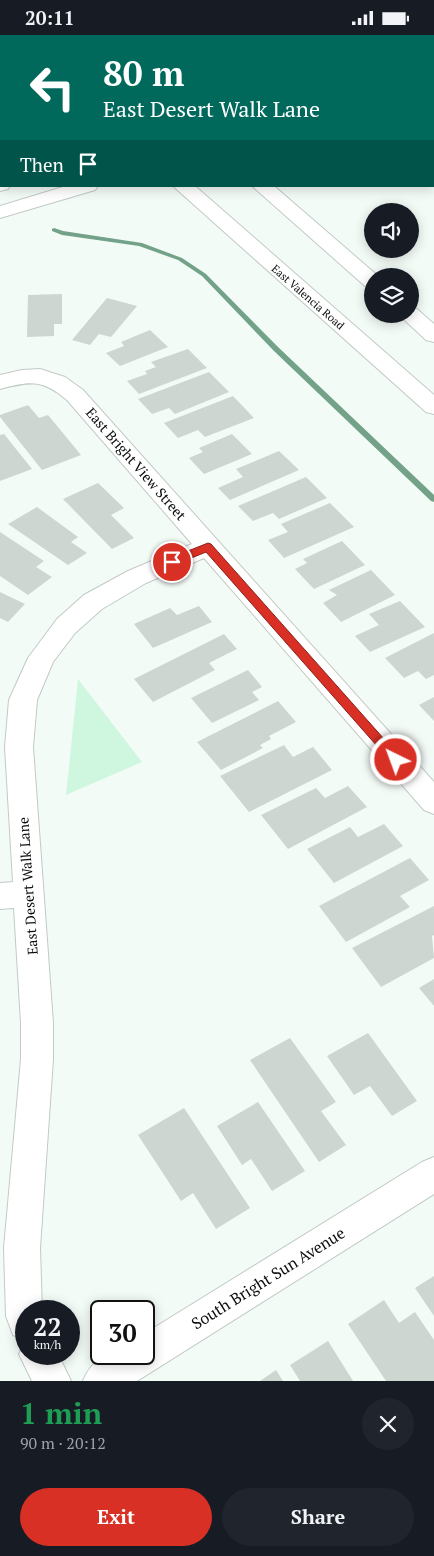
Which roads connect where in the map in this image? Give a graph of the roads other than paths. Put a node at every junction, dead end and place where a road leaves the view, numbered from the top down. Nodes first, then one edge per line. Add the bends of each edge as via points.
1 (85, 187) edge
2 (184, 187) edge
3 (263, 187) edge
4 (0, 213) edge
5 (364, 275) edge
6 (419, 322) edge
7 (434, 335) edge
8 (0, 382) edge
9 (434, 407) edge
10 (208, 547) junction
11 (434, 803) edge
12 (14, 895) edge
13 (434, 1174) edge
14 (24, 1300) edge
15 (44, 1365) edge
16 (52, 1381) edge
17 (102, 1381) edge

1 - 4 street
2 - 9 street, East Valencia Road
3 - 5 street
6 - 7 street
8 - 10 street, East Bright View Street via 35,375 63,383
10 - 11 street, East Bright View Street
10 - 12 street, East Desert Walk Lane via 137,577 93,602 66,626 42,658 23,700
12 - 14 street, East Desert Walk Lane via 37,1023 22,1248
13 - 17 street, South Bright Sun Avenue
15 - 16 street

